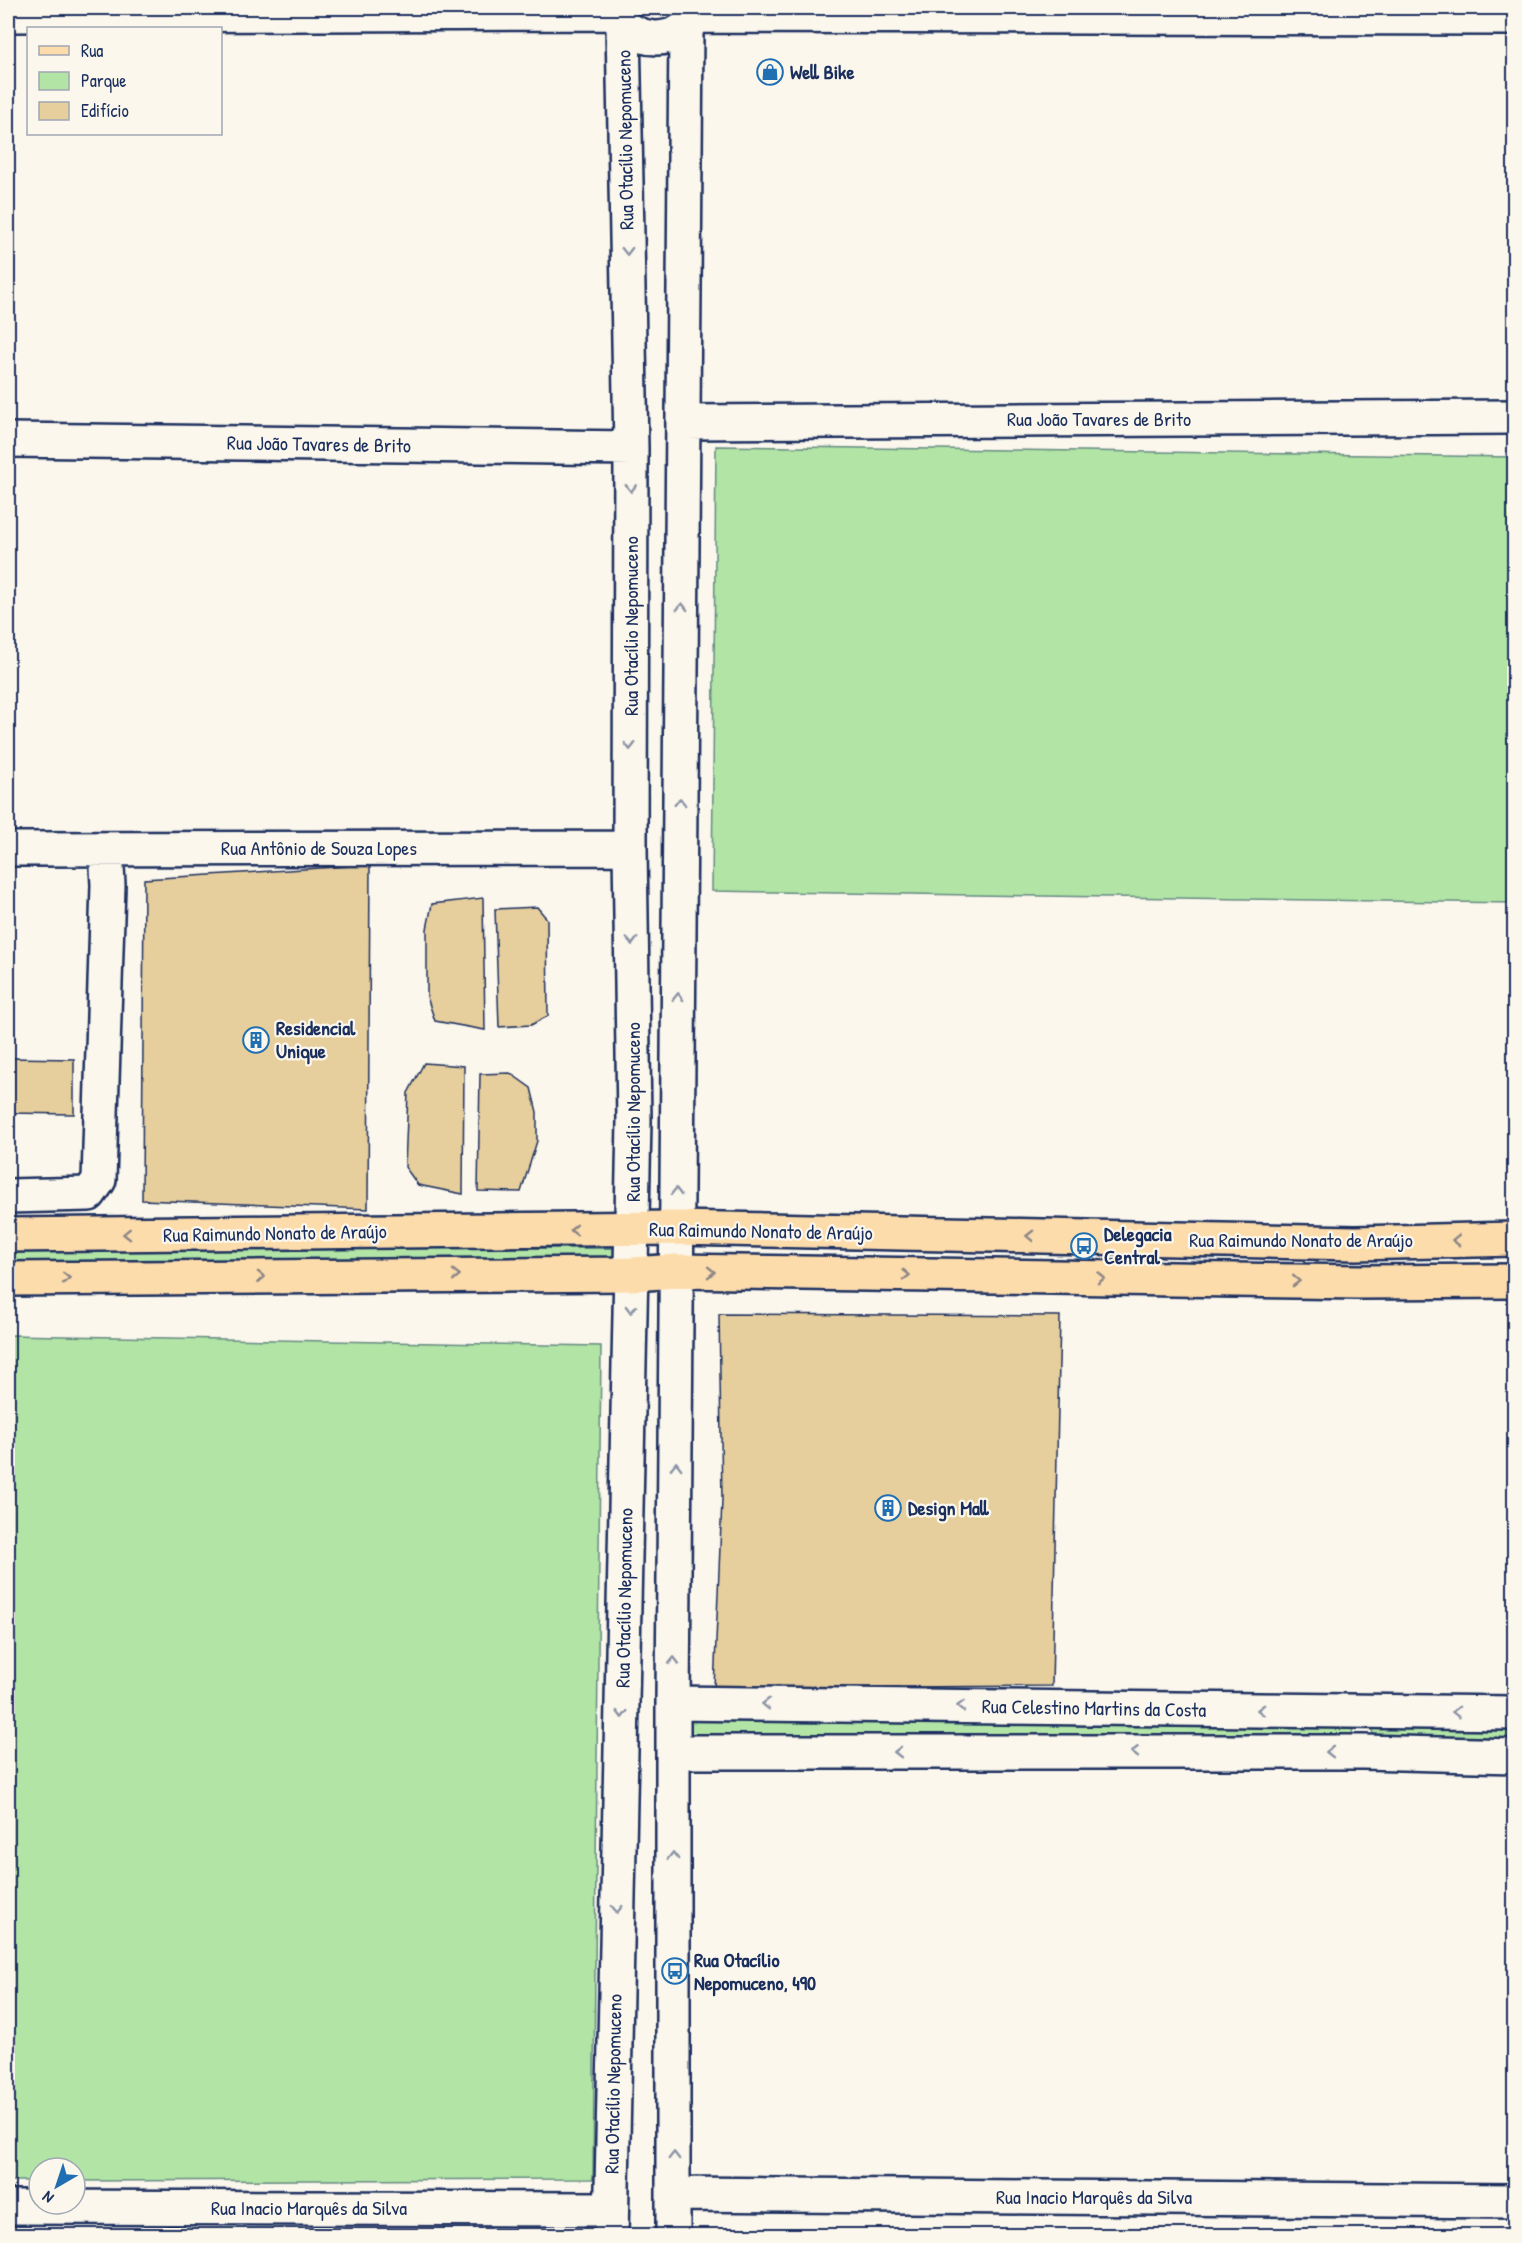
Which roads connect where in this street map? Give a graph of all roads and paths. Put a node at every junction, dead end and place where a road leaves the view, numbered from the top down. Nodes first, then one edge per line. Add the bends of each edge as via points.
1 (8, 15) edge
2 (616, 15) edge
3 (693, 17) edge
4 (1515, 18) edge
5 (1515, 417) edge
6 (684, 422) junction
7 (8, 440) edge
8 (631, 448) junction
9 (630, 848) junction
10 (8, 849) edge
11 (106, 849) junction
12 (8, 1196) edge
13 (676, 1228) junction
14 (632, 1230) junction
15 (8, 1235) edge
16 (1515, 1239) edge
17 (677, 1271) junction
18 (632, 1274) junction
19 (8, 1279) edge
20 (1515, 1281) edge
21 (673, 1703) junction
22 (1360, 1711) junction
23 (1515, 1713) edge
24 (673, 1752) junction
25 (1363, 1752) junction
26 (1515, 1756) edge
27 (674, 2194) junction
28 (1515, 2201) edge
29 (8, 2206) edge
30 (611, 2222) edge
31 (674, 2235) edge

1 - 2 street
2 - 3 street via 634,33 654,38 674,35
2 -> 8 street, Rua Otacílio Nepomuceno
3 - 4 street
3 - 6 street
5 - 6 street, Rua João Tavares de Brito
13 -> 6 street
7 - 8 street, Rua João Tavares de Brito
8 -> 9 street, Rua Otacílio Nepomuceno
9 - 11 street, Rua Antônio de Souza Lopes
9 -> 14 street, Rua Otacílio Nepomuceno
10 - 11 street, Rua Antônio de Souza Lopes
11 - 12 street via 99,1180 89,1194
13 - 14 main road, Rua Raimundo Nonato de Araújo
16 -> 13 main road, Rua Raimundo Nonato de Araújo via 1344,1242
13 - 17 street
14 -> 15 main road, Rua Raimundo Nonato de Araújo
14 - 18 street, Rua Otacílio Nepomuceno
17 - 18 main road, Rua Raimundo Nonato de Araújo
17 -> 20 main road, Rua Raimundo Nonato de Araújo
21 -> 17 street
19 -> 18 main road, Rua Raimundo Nonato de Araújo
18 -> 30 street, Rua Otacílio Nepomuceno
22 -> 21 street, Rua Celestino Martins da Costa
21 - 24 street
23 -> 22 street, Rua Celestino Martins da Costa
22 - 25 street
25 -> 24 street
27 -> 24 street
25 - 26 street
27 - 28 street, Rua Inacio Marquês da Silva
27 - 31 street
29 - 30 street, Rua Inacio Marquês da Silva

